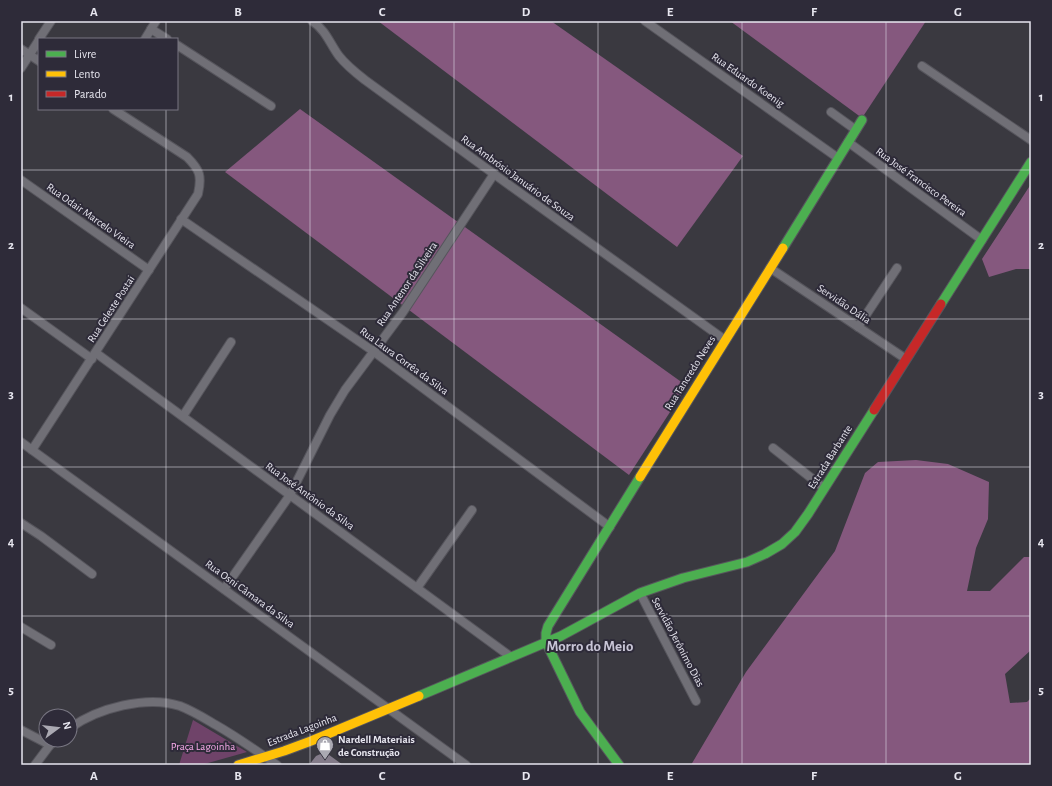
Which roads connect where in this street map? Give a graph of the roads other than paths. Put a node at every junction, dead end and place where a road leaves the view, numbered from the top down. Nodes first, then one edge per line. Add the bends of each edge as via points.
1 (51, 21) edge
2 (156, 21) edge
3 (312, 21) edge
4 (645, 21) edge
5 (151, 29) junction
6 (40, 38) edge
7 (146, 38) edge
8 (165, 38) edge
9 (38, 41) edge
10 (178, 46) edge
11 (21, 49) edge
12 (29, 55) junction
13 (38, 60) edge
14 (922, 66) dead end
15 (21, 68) edge
16 (272, 106) dead end
17 (115, 110) edge
18 (831, 112) dead end
19 (862, 120) dead end
20 (856, 130) junction
21 (1031, 140) edge
22 (848, 142) junction
23 (838, 158) junction
24 (1031, 162) edge
25 (494, 174) junction
26 (21, 180) edge
27 (181, 220) junction
28 (982, 240) junction
29 (770, 268) junction
30 (897, 268) dead end
31 (149, 270) junction
32 (21, 308) edge
33 (858, 327) junction
34 (725, 340) junction
35 (231, 342) dead end
36 (373, 351) junction
37 (94, 356) junction
38 (906, 359) junction
39 (183, 416) junction
40 (21, 442) edge
41 (773, 448) dead end
42 (32, 450) junction
43 (824, 488) junction
44 (290, 495) junction
45 (472, 510) dead end
46 (21, 522) edge
47 (610, 527) junction
48 (92, 574) dead end
49 (417, 588) junction
50 (224, 589) junction
51 (640, 593) junction
52 (21, 628) edge
53 (546, 642) junction
54 (51, 645) dead end
55 (511, 657) junction
56 (696, 701) dead end
57 (388, 708) junction
58 (78, 724) edge
59 (21, 730) edge
60 (38, 737) edge
61 (49, 748) edge
62 (266, 757) junction
63 (35, 765) edge
64 (238, 765) edge
65 (277, 765) edge
66 (466, 765) edge
67 (618, 765) edge

1 - 6 street
2 - 5 street
3 - 25 street, Rua Ambrósio Januário de Souza via 322,29 348,66
4 - 23 street, Rua Eduardo Koenig
5 - 7 street
5 - 8 street
9 - 12 street
10 - 16 street
11 - 12 street
12 - 13 street
12 - 15 street
14 - 21 street
17 - 27 street, Rua Celeste Postai via 196,165 201,177 198,194
18 - 20 street
19 - 20 main road, Rua Tancredo Neves
20 - 22 main road, Rua Tancredo Neves
22 - 23 main road, Rua Tancredo Neves
22 - 28 street, Rua José Francisco Pereira
23 - 29 main road, Rua Tancredo Neves
24 - 28 main road, Estrada Barbante
25 - 34 street, Rua Ambrósio Januário de Souza
25 - 36 street, Rua Antenor da Silveira via 404,312
26 - 31 street, Rua Odair Marcelo Vieira
27 - 31 street, Rua Celeste Postai
27 - 36 street, Rua Laura Corrêa da Silva
28 - 38 main road, Estrada Barbante
29 - 33 street, Servidão Dália
29 - 34 main road, Rua Tancredo Neves
30 - 33 street
31 - 37 street, Rua Celeste Postai
32 - 37 street, Rua José Antônio da Silva
33 - 38 street, Servidão Dália
34 - 47 main road, Rua Tancredo Neves
35 - 39 street
36 - 44 street, Rua Antenor da Silveira via 337,403
36 - 47 street, Rua Laura Corrêa da Silva
37 - 39 street, Rua José Antônio da Silva
37 - 42 street, Rua Celeste Postai
38 - 43 main road, Estrada Barbante
39 - 44 street, Rua José Antônio da Silva
40 - 42 street, Rua Osni Câmara da Silva
41 - 43 street
42 - 50 street, Rua Osni Câmara da Silva
43 - 51 main road, Estrada Barbante via 795,532 766,554 747,562 683,578
44 - 49 street, Rua José Antônio da Silva
44 - 50 street, Rua Antenor da Silveira
45 - 49 street
46 - 48 street
47 - 53 main road, Rua Tancredo Neves via 548,626
49 - 55 street, Rua José Antônio da Silva
50 - 57 street, Rua Osni Câmara da Silva
51 - 53 main road, Estrada Barbante
51 - 56 street, Servidão Jerônimo Dias
52 - 54 street
53 - 55 main road, Estrada Lagoinha
53 - 67 main road via 580,712
55 - 57 main road, Estrada Lagoinha
57 - 62 main road, Estrada Lagoinha
57 - 66 street, Rua Osni Câmara da Silva
58 - 62 street, Estrada Lagoinha via 118,707 172,704 203,717
59 - 60 street
61 - 63 street
62 - 64 main road
62 - 65 street

